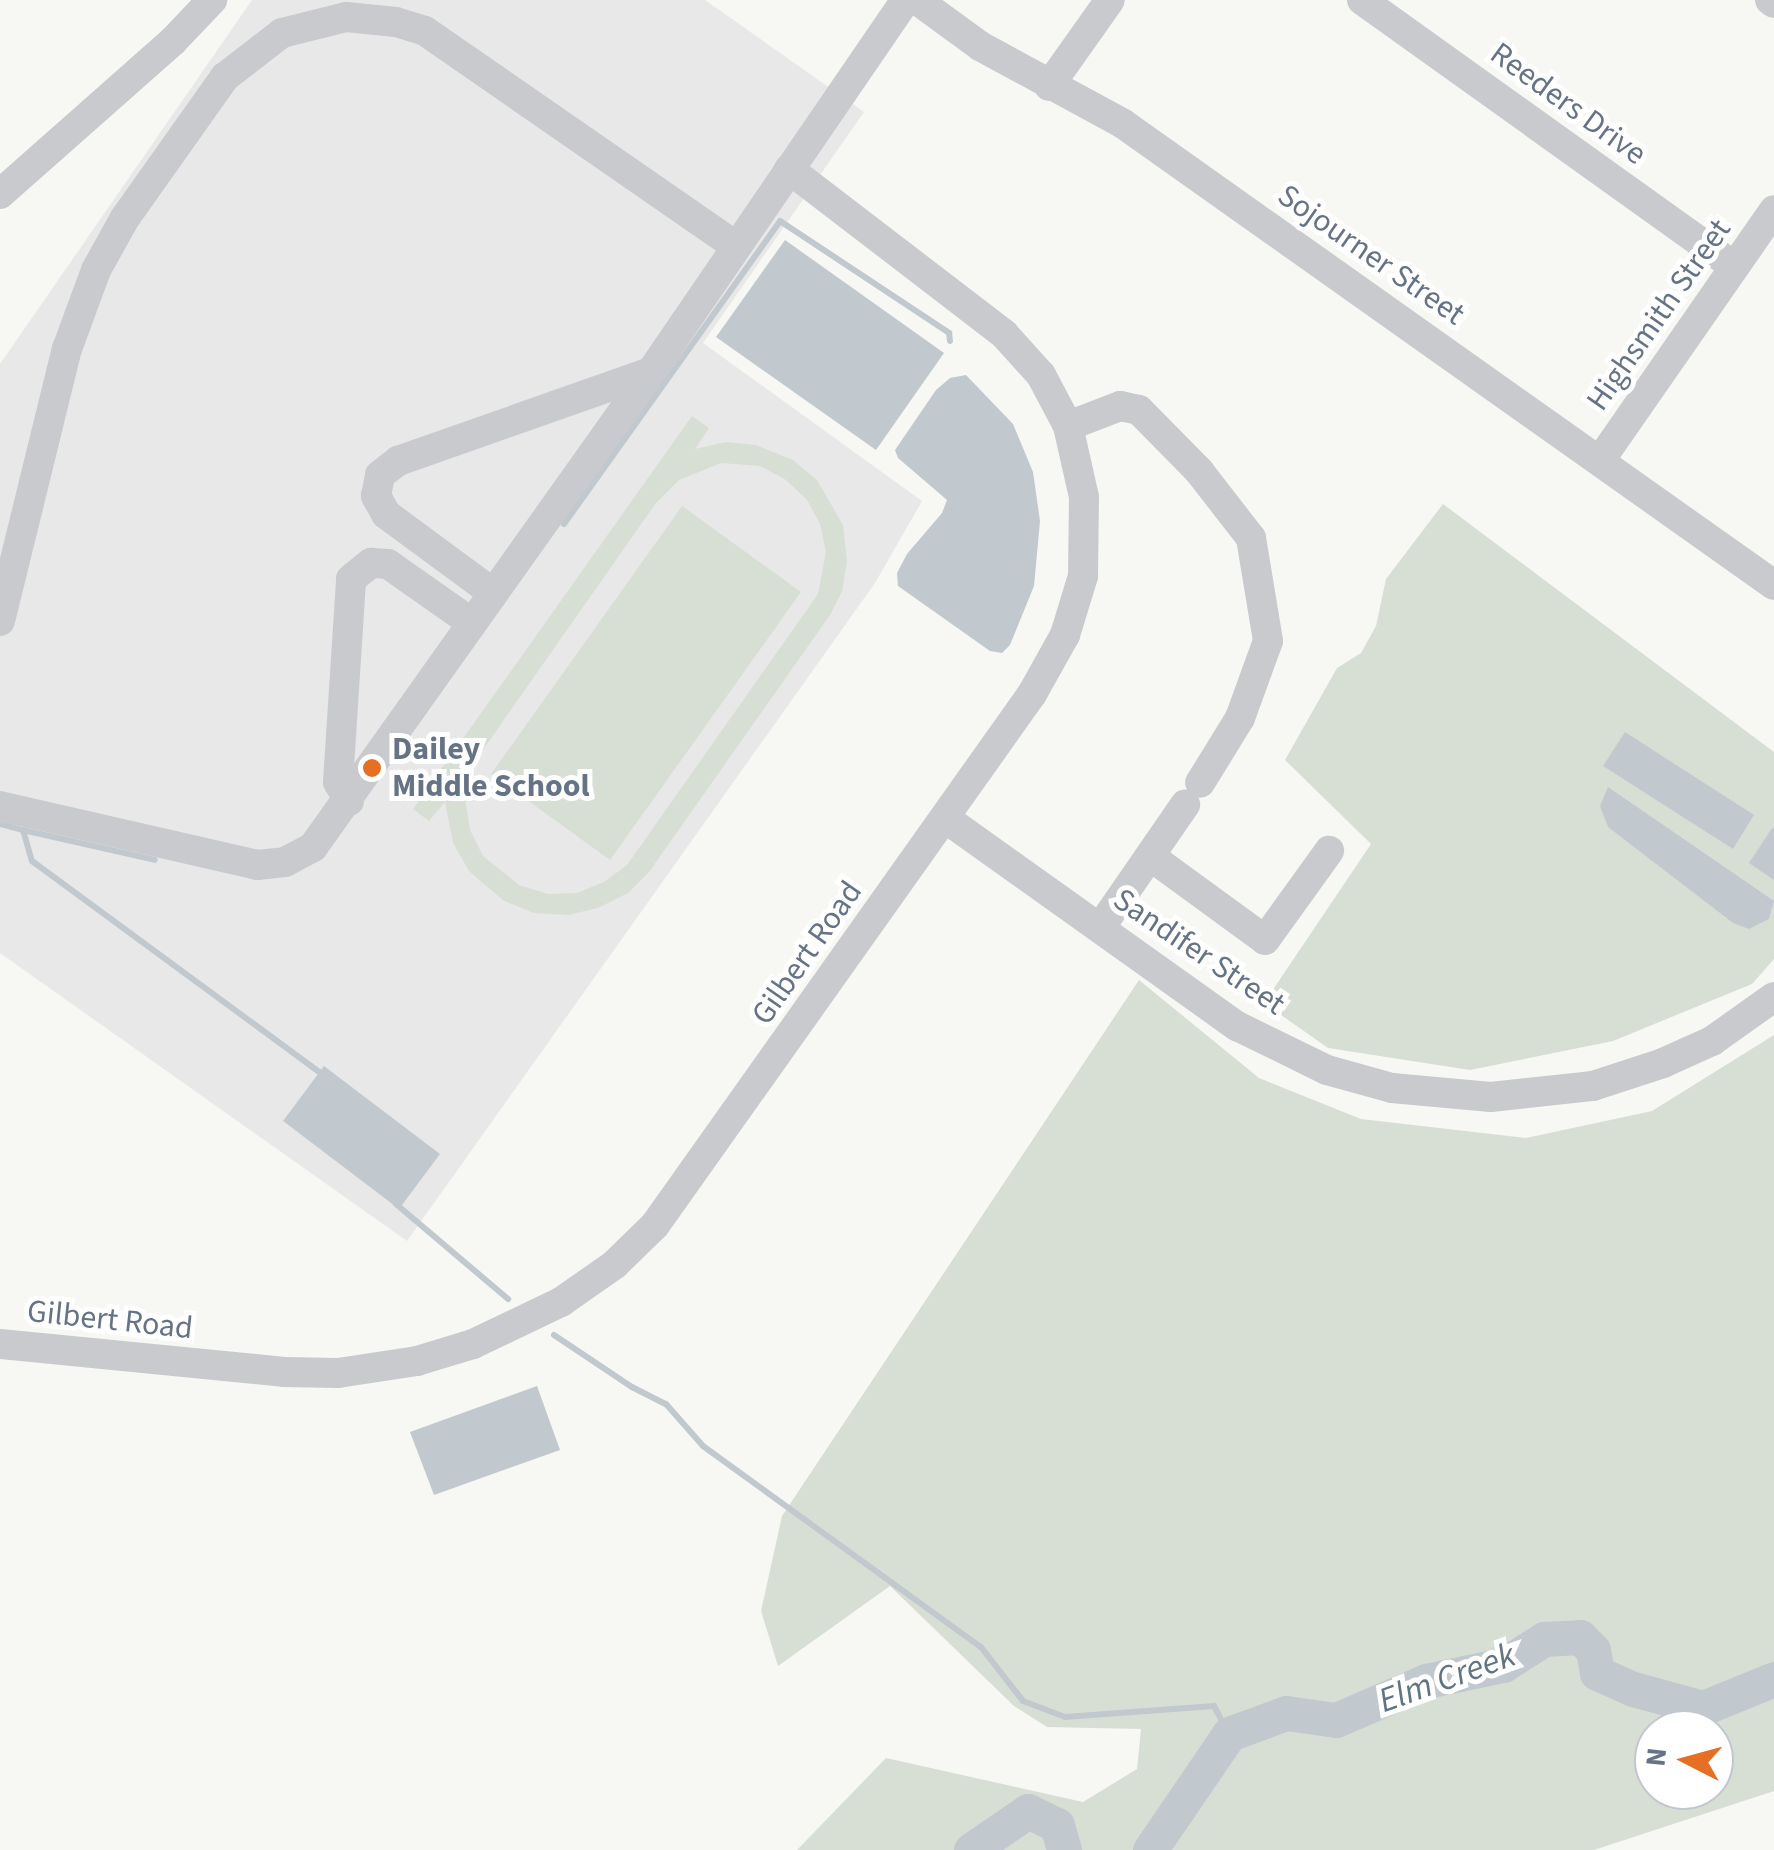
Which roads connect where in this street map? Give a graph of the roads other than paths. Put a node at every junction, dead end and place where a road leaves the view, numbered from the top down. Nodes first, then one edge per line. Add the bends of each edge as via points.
1 (906, 0) edge
2 (917, 0) edge
3 (1110, 0) edge
4 (1362, 0) edge
5 (199, 4) edge
6 (1049, 86) junction
7 (789, 168) junction
8 (0, 194) edge
9 (1774, 210) edge
10 (736, 246) junction
11 (1734, 266) junction
12 (651, 372) junction
13 (1068, 426) junction
14 (1601, 459) junction
15 (1774, 585) edge
16 (493, 593) junction
17 (0, 621) edge
18 (472, 623) junction
19 (349, 800) junction
20 (0, 806) edge
21 (945, 818) junction
22 (1330, 850) dead end
23 (1150, 856) junction
24 (1100, 928) junction
25 (1774, 996) edge
26 (0, 1344) edge

1 - 7 street
2 - 6 street, Sojourner Street
3 - 6 street
4 - 11 street, Reeders Drive
5 - 8 street
6 - 14 street, Sojourner Street via 1122,123
7 - 10 street
7 - 13 street, Gilbert Road via 1004,334 1040,375
9 - 11 street, Highsmith Street
10 - 12 street
10 - 17 street via 440,38 365,18 312,22 266,42 225,77 125,218 80,308
11 - 14 street, Highsmith Street
12 - 16 street
12 - 16 street via 398,461 380,475 376,496 386,514
13 - 21 street, Gilbert Road via 1087,536 1077,606 1051,665
13 - 23 street via 1120,406 1138,410 1251,538 1268,641 1240,718
14 - 15 street, Sojourner Street
16 - 18 street
18 - 19 street
18 - 19 street via 381,562 365,565 351,579 338,782
19 - 20 street via 313,847 266,865
21 - 24 street, Sandifer Street
21 - 26 street, Gilbert Road via 655,1225 614,1265 560,1302 473,1344 338,1373
22 - 23 street via 1264,940
23 - 24 street
24 - 25 street, Sandifer Street via 1237,1026 1283,1050 1327,1070 1451,1097 1542,1095 1593,1086 1712,1040

